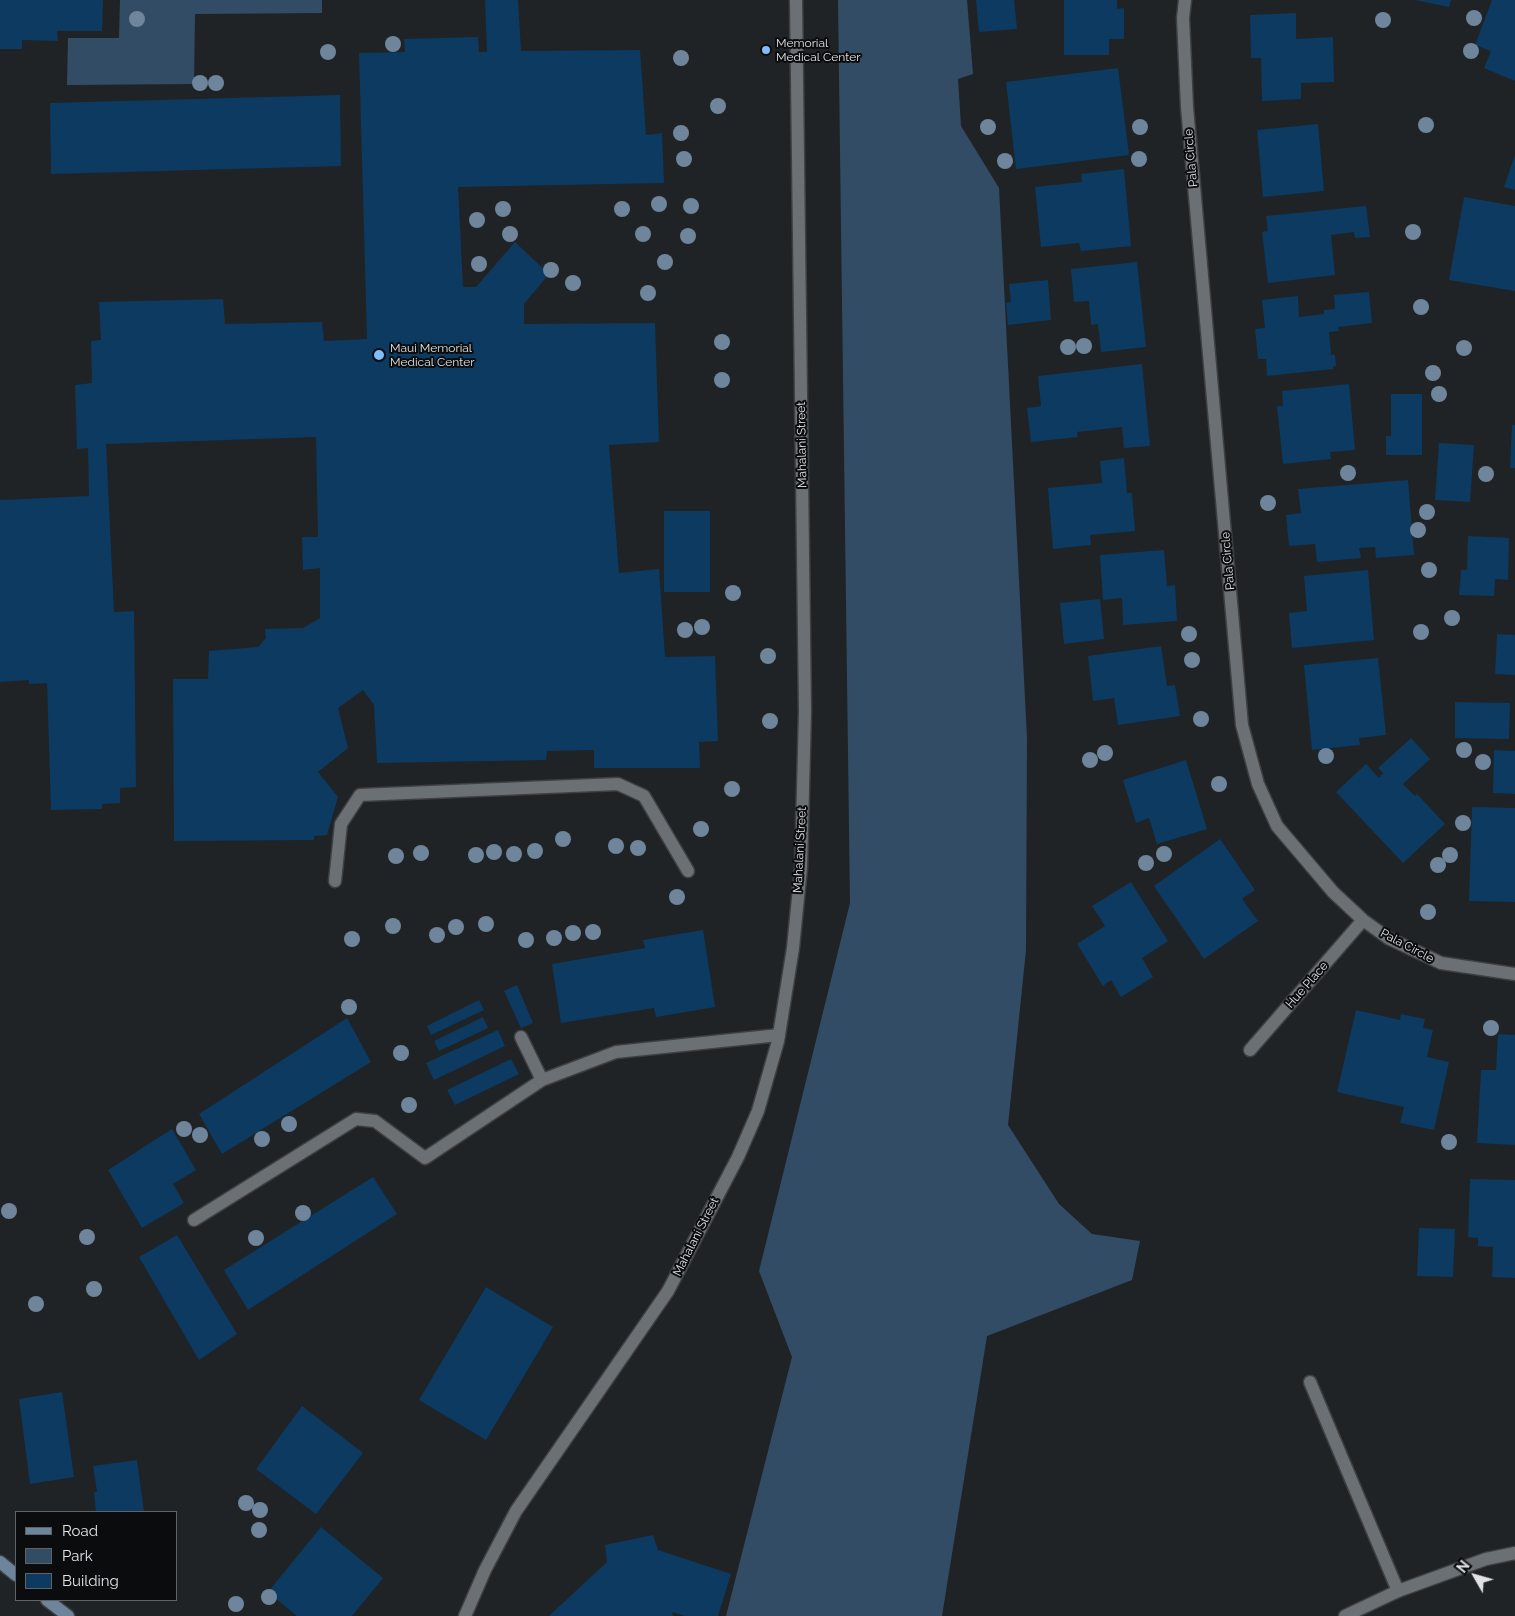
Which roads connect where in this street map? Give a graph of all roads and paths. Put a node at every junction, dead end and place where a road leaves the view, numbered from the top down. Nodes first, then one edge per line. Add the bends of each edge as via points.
1 (796, 0) edge
2 (1185, 0) edge
3 (688, 871) dead end
4 (335, 882) dead end
5 (1363, 920) junction
6 (1515, 974) edge
7 (778, 1035) junction
8 (521, 1037) dead end
9 (1250, 1050) dead end
10 (542, 1080) junction
11 (194, 1220) dead end
12 (1310, 1382) dead end
13 (1515, 1553) edge
14 (0, 1562) edge
15 (15, 1574) edge
16 (1398, 1591) junction
17 (48, 1601) edge
18 (68, 1616) edge
19 (465, 1616) edge
20 (1345, 1616) edge

1 - 7 street, Mahalani Street via 805,711 801,868 793,948
2 - 5 street, Pala Circle via 1187,107 1242,725 1258,784 1277,826 1333,892
3 - 4 street via 644,796 618,784 360,795 341,824
5 - 6 street, Pala Circle via 1388,938 1441,963
5 - 9 street, Hue Place
7 - 10 street via 616,1052
7 - 19 street, Mahalani Street via 758,1111 668,1291 516,1511
8 - 10 street
10 - 11 street via 425,1158 375,1121 356,1119
12 - 16 street
13 - 16 street via 1486,1559
14 - 15 main road
16 - 20 street
17 - 18 main road

